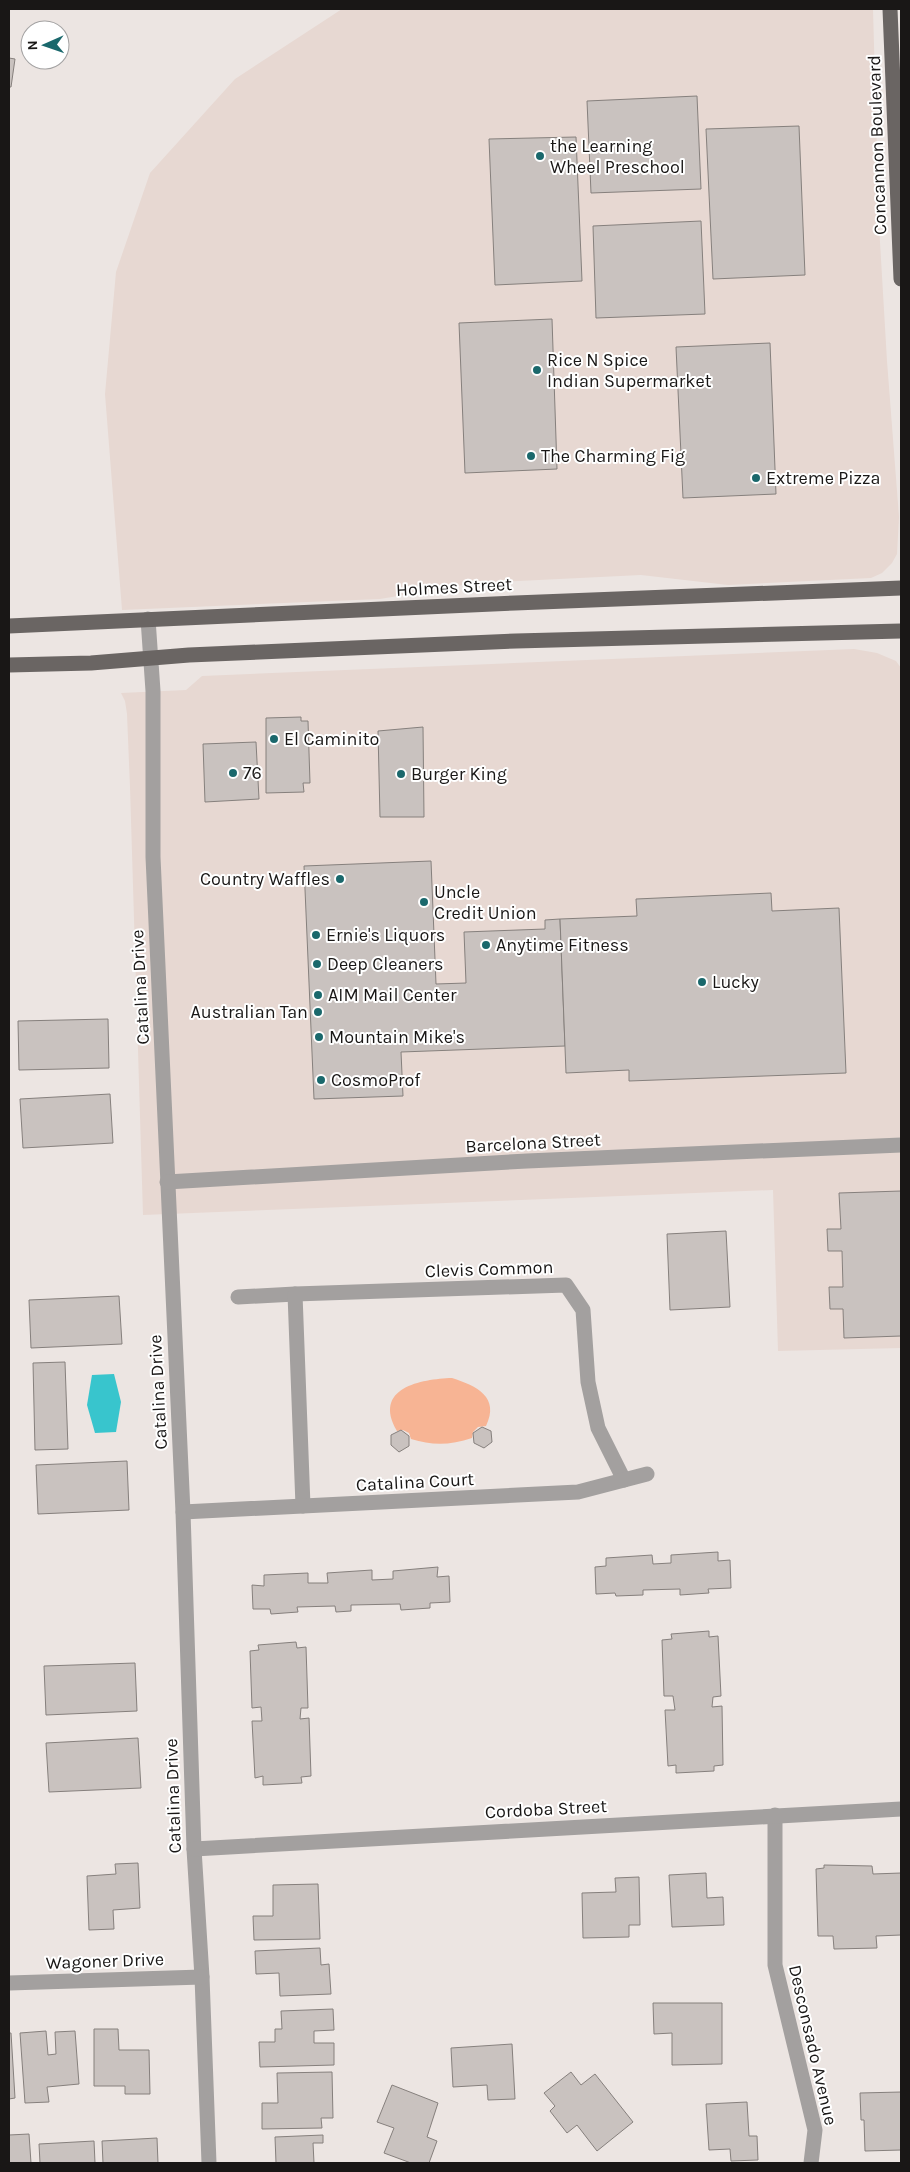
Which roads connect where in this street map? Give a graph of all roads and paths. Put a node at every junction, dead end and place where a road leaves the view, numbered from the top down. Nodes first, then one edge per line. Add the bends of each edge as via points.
1 (890, 9) edge
2 (900, 259) edge
3 (901, 279) edge
4 (901, 588) edge
5 (148, 619) junction
6 (9, 626) edge
7 (901, 631) edge
8 (151, 658) junction
9 (9, 665) edge
10 (901, 1145) edge
11 (167, 1182) junction
12 (295, 1294) junction
13 (238, 1296) dead end
14 (647, 1474) dead end
15 (624, 1480) junction
16 (303, 1506) junction
17 (183, 1512) junction
18 (901, 1809) edge
19 (775, 1815) junction
20 (194, 1849) junction
21 (202, 1977) junction
22 (9, 1983) edge
23 (209, 2163) edge
24 (810, 2163) edge

1 - 2 main road, Concannon Boulevard
2 - 3 main road, Concannon Boulevard
4 - 5 main road, Holmes Street
5 - 6 main road, Holmes Street
5 - 8 street, Catalina Drive
7 - 8 main road via 516,642
8 - 9 main road
8 - 11 street, Catalina Drive via 153,857
10 - 11 street, Barcelona Street via 527,1161
11 - 17 street, Catalina Drive
12 - 13 street, Clevis Common
12 - 15 street, Clevis Common via 566,1285 584,1310 588,1382 598,1428
12 - 16 street
14 - 15 street, Catalina Court
15 - 16 street, Catalina Court via 578,1492
16 - 17 street, Catalina Court
17 - 20 street, Catalina Drive
18 - 19 street, Cordoba Street
19 - 20 street, Cordoba Street
19 - 24 street, Desconsado Avenue via 775,1965 815,2130
20 - 21 street, Catalina Drive
21 - 22 street, Wagoner Drive
21 - 23 street, Catalina Drive

